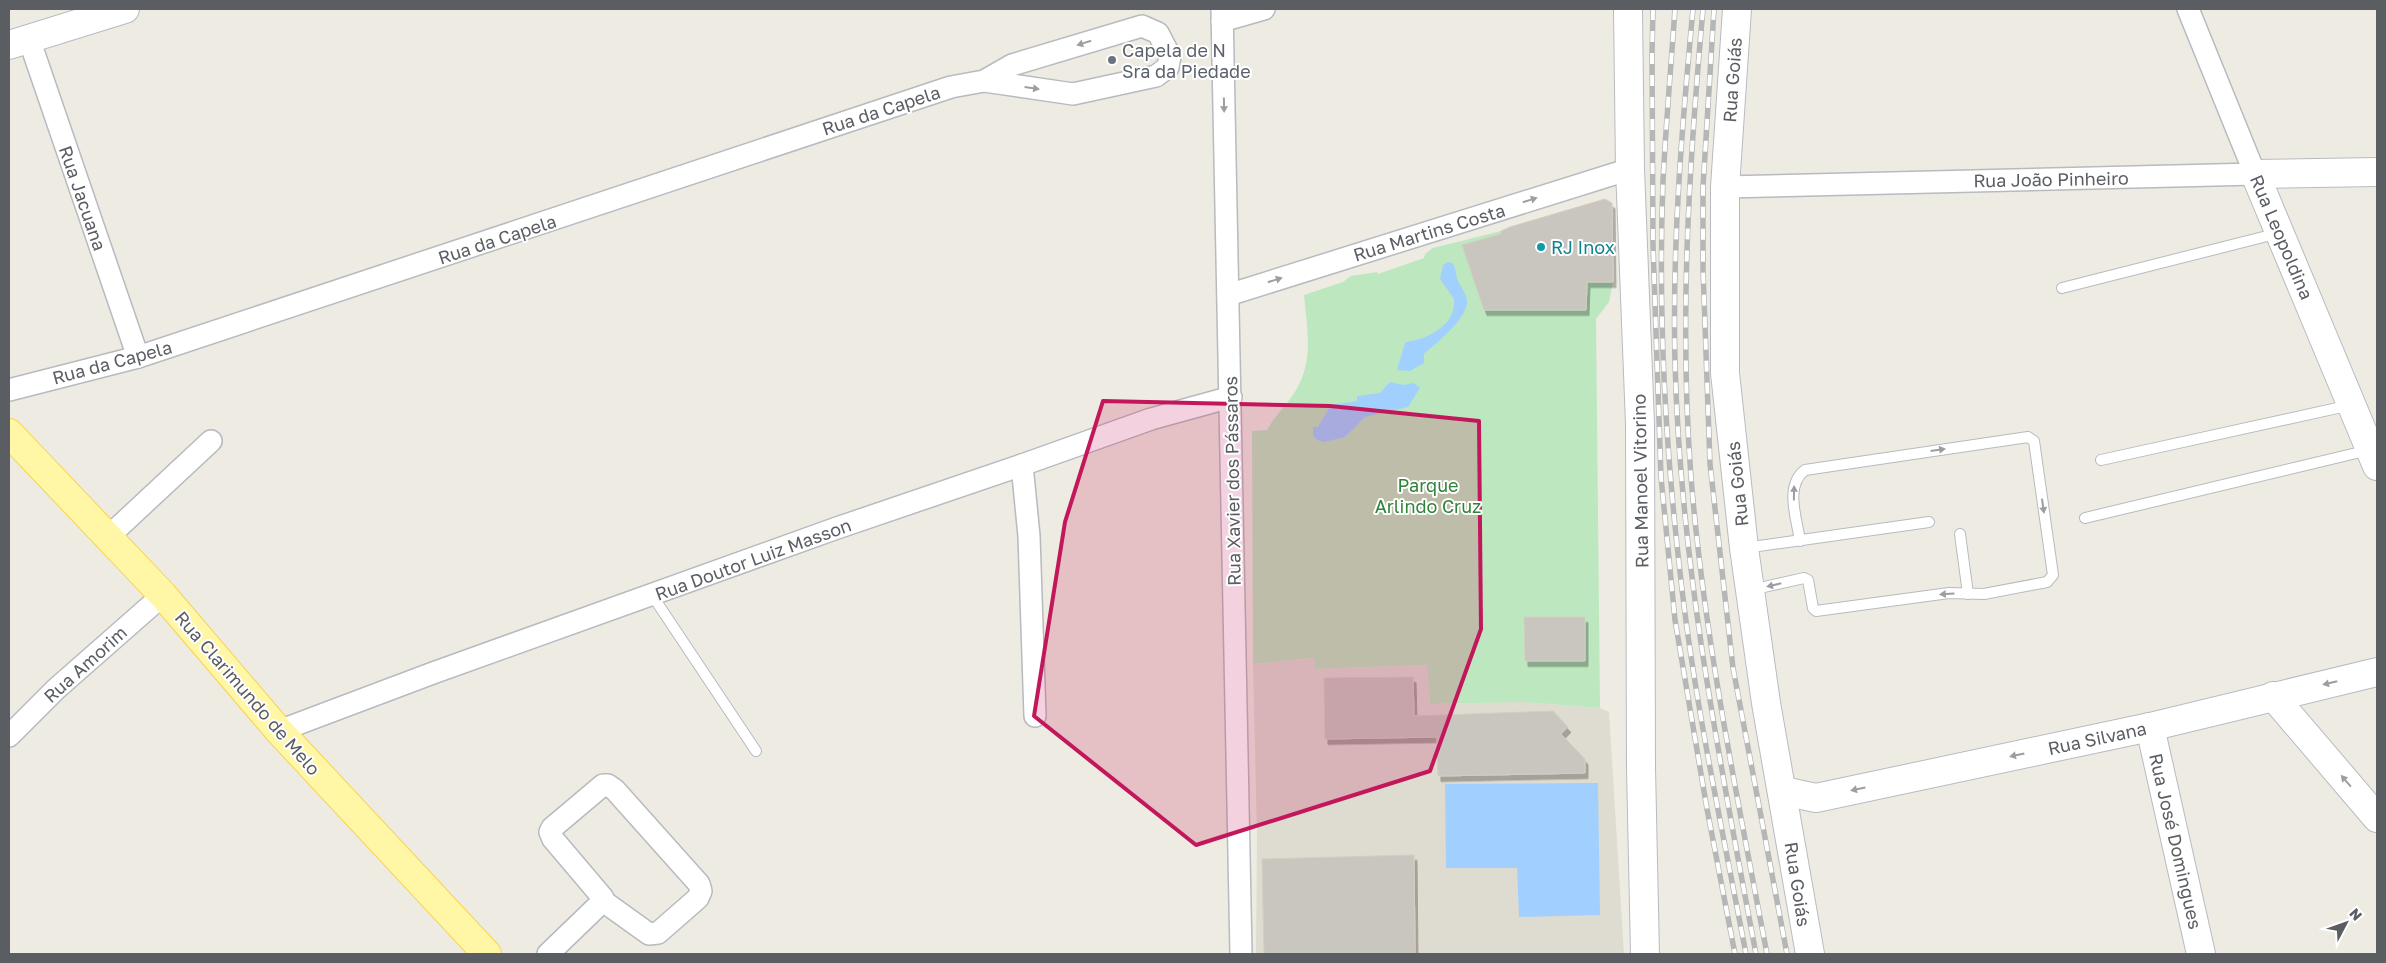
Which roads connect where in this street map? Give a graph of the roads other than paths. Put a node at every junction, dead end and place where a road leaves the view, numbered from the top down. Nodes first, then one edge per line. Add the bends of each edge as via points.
1 (125, 9) edge
2 (1264, 9) edge
3 (1628, 9) edge
4 (1737, 9) edge
5 (2188, 9) edge
6 (1222, 15) edge
7 (19, 42) edge
8 (984, 82) junction
9 (1630, 169) junction
10 (2377, 172) edge
11 (2255, 174) junction
12 (1725, 186) junction
13 (2280, 232) junction
14 (2062, 288) dead end
15 (1228, 295) junction
16 (138, 357) junction
17 (9, 390) edge
18 (1231, 397) junction
19 (2352, 404) junction
20 (9, 433) edge
21 (211, 441) dead end
22 (2374, 458) edge
23 (2100, 460) dead end
24 (1022, 465) junction
25 (2085, 518) dead end
26 (1929, 522) dead end
27 (1960, 534) dead end
28 (108, 537) junction
29 (1800, 541) junction
30 (1744, 548) junction
31 (1750, 590) junction
32 (1968, 594) junction
33 (163, 595) junction
34 (652, 595) junction
35 (2377, 672) edge
36 (2272, 696) junction
37 (1036, 716) dead end
38 (2150, 727) junction
39 (279, 731) junction
40 (9, 736) edge
41 (756, 751) dead end
42 (1783, 791) junction
43 (1816, 798) junction
44 (2377, 818) edge
45 (1788, 824) junction
46 (604, 901) junction
47 (487, 954) edge
48 (548, 954) edge
49 (1241, 954) edge
50 (1644, 954) edge
51 (1810, 954) edge
52 (2201, 954) edge

1 - 7 main road
2 - 6 street
3 - 9 main road, Rua Manoel Vitorino
4 - 12 main road, Rua Goiás
5 - 11 street, Rua Leopoldina
6 -> 15 street, Rua Xavier dos Pássaros
7 - 16 street, Rua Jacuana
8 -> 8 street, Rua da Capela via 1073,94 1156,76 1168,68 1170,56 1158,33 1142,26 1012,65
8 - 16 street, Rua da Capela via 951,87
15 -> 9 street, Rua Martins Costa
9 - 50 main road, Rua Manoel Vitorino via 1640,424
10 - 11 main road, Rua João Pinheiro
11 - 12 street, Rua João Pinheiro
11 - 13 main road, Rua Leopoldina
12 - 30 main road, Rua Goiás via 1725,373
13 - 14 lane
13 - 19 main road, Rua Leopoldina
15 - 18 street, Rua Xavier dos Pássaros
16 - 17 street, Rua da Capela
18 - 24 street, Rua Doutor Luiz Masson via 1151,418
18 - 49 street, Rua Xavier dos Pássaros
19 - 22 main road, Rua Leopoldina
19 - 23 lane
20 - 28 main road, Rua Clarimundo de Melo
21 - 28 street
22 - 25 lane
24 - 34 street, Rua Doutor Luiz Masson
24 - 37 street via 1029,536
26 - 29 lane
27 - 32 lane
28 - 33 main road, Rua Clarimundo de Melo
29 - 30 lane
29 -> 32 lane via 1793,491 1797,476 1805,470 2028,437 2034,441 2053,575 2047,582
30 - 31 main road, Rua Goiás
32 -> 31 lane via 1949,593 1816,611 1808,580 1804,578
31 - 42 main road, Rua Goiás via 1766,704
33 - 39 main road, Rua Clarimundo de Melo
33 - 40 street, Rua Amorim via 56,689
34 - 39 street, Rua Doutor Luiz Masson via 433,672
34 - 41 lane
35 -> 36 main road, Rua Silvana
36 - 38 main road, Rua Silvana
44 -> 36 main road
38 -> 43 main road, Rua Silvana
38 - 52 main road, Rua José Domingues
39 - 47 main road, Rua Clarimundo de Melo
42 - 43 main road, Rua Silvana
42 - 45 main road, Rua Goiás
43 - 45 main road
45 - 51 main road, Rua Goiás
46 - 46 street via 550,832 603,784 615,790 699,884 701,891 698,898 654,935
46 - 48 street

